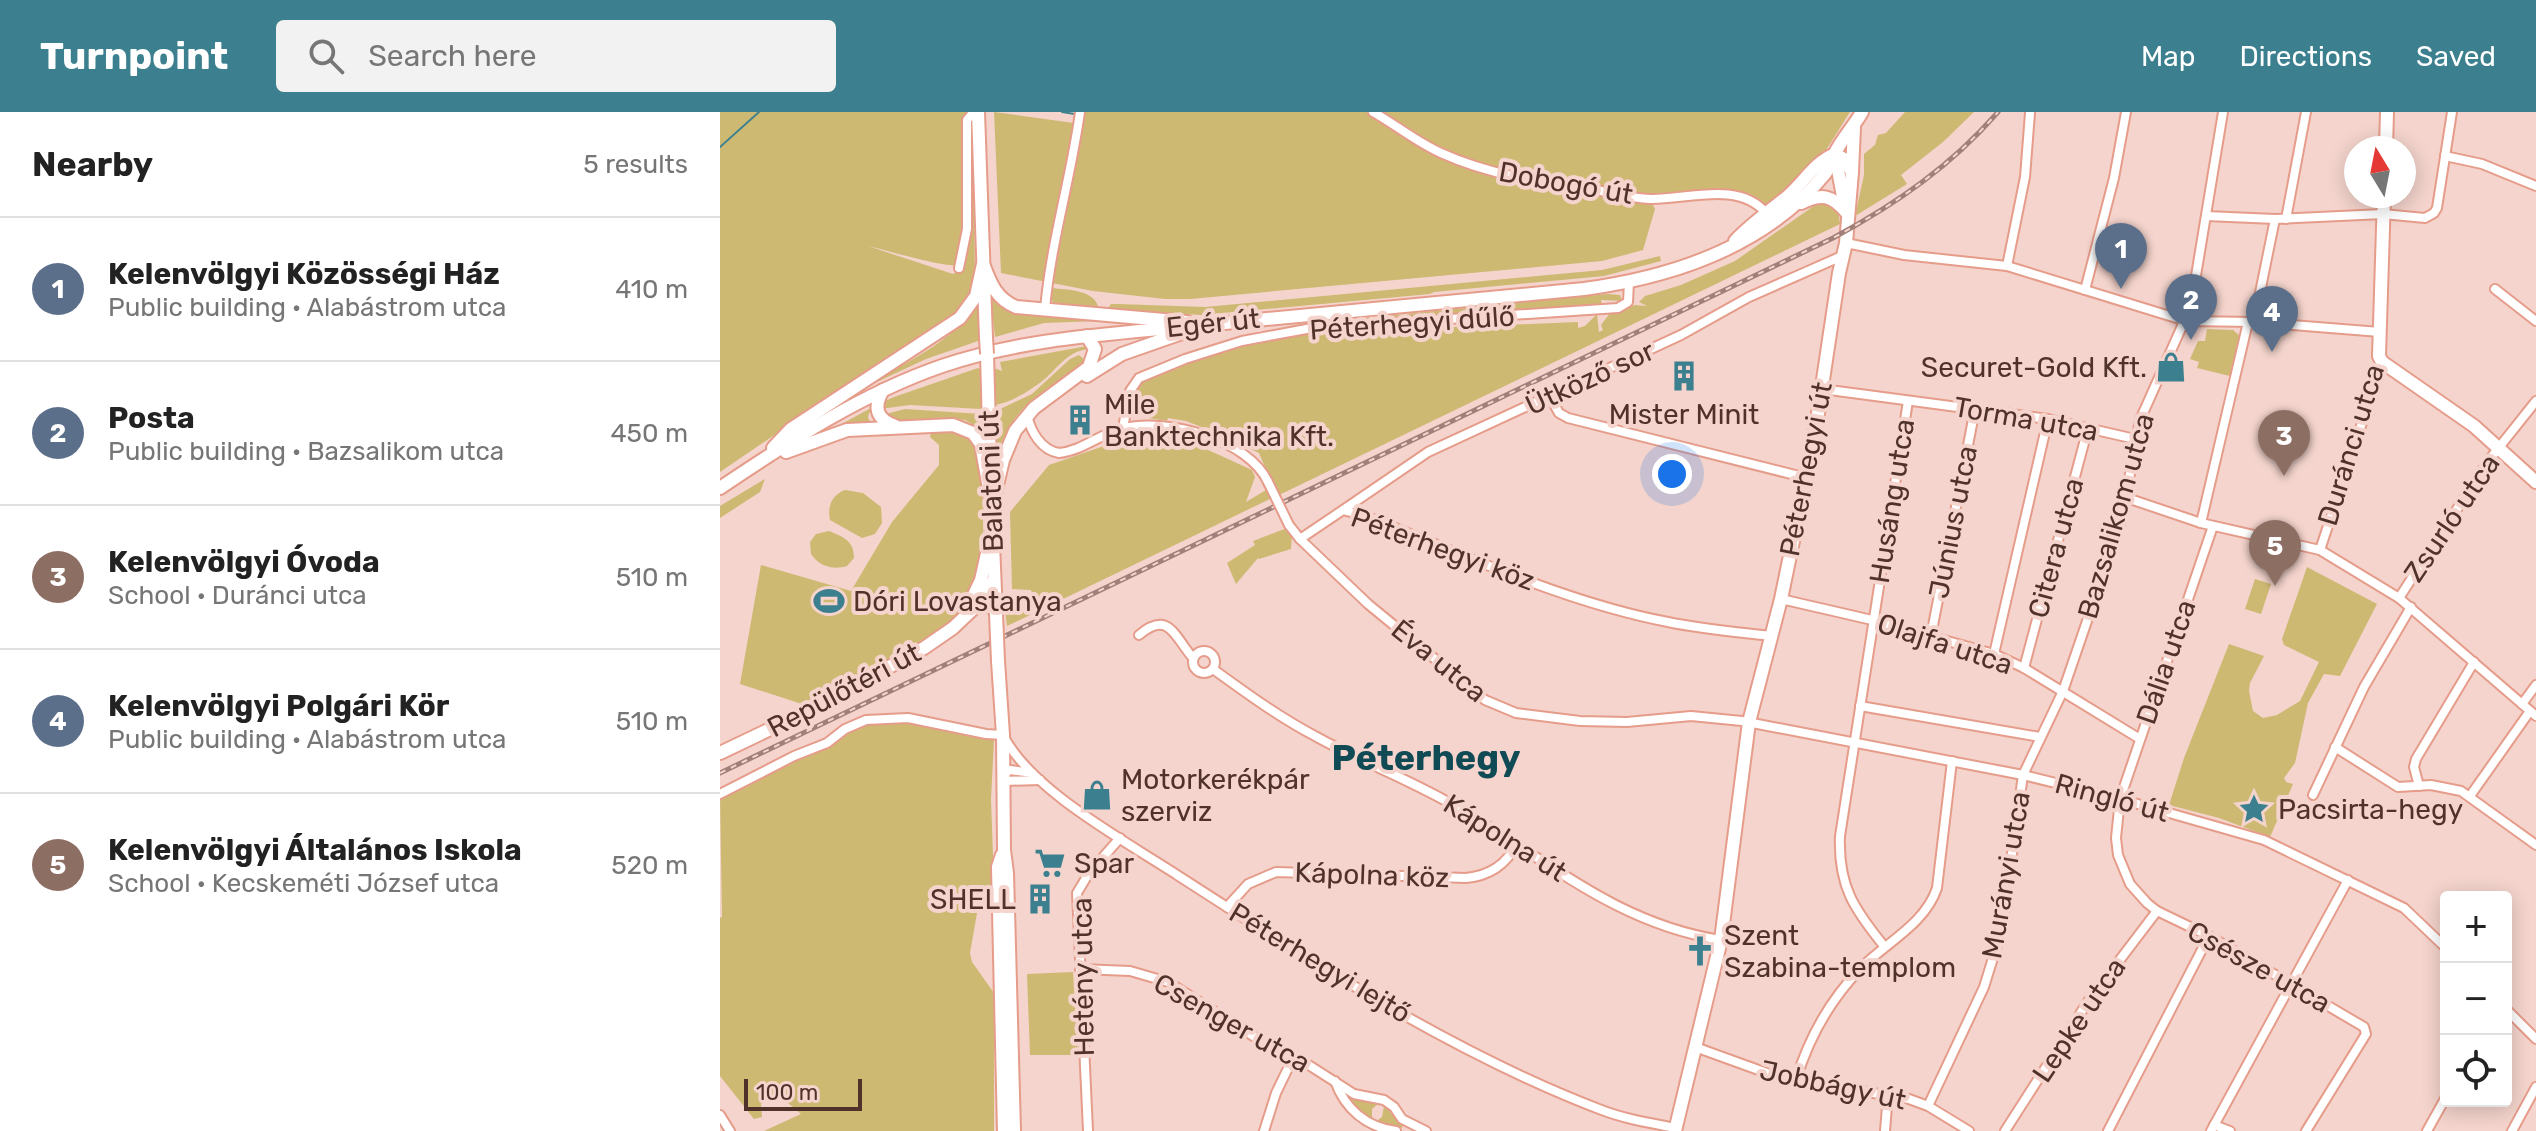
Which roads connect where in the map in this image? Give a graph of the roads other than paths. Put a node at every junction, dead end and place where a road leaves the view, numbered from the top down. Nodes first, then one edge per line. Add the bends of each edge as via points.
1 (1080, 112) edge
2 (1373, 112) edge
3 (1862, 112) edge
4 (2126, 112) edge
5 (2223, 112) edge
6 (2306, 112) edge
7 (2387, 112) edge
8 (2452, 112) edge
9 (978, 113) edge
10 (2030, 113) edge
11 (1854, 127) junction
12 (2386, 136) edge
13 (1835, 154) junction
14 (2445, 156) junction
15 (1852, 172) junction
16 (2536, 186) edge
17 (1791, 208) junction
18 (2383, 208) edge
19 (1766, 213) junction
20 (1847, 213) junction
21 (2383, 214) junction
22 (2206, 216) junction
23 (2275, 219) junction
24 (2286, 219) junction
25 (1846, 243) junction
26 (1733, 244) junction
27 (1842, 256) junction
28 (983, 264) junction
29 (2007, 266) junction
30 (959, 268) dead end
31 (1629, 282) junction
32 (2495, 289) dead end
33 (2085, 290) junction
34 (1045, 309) junction
35 (2186, 321) junction
36 (2536, 321) edge
37 (2251, 322) junction
38 (1210, 324) junction
39 (2380, 332) junction
40 (1087, 336) junction
41 (2382, 362) junction
42 (1062, 388) junction
43 (1822, 389) junction
44 (883, 390) junction
45 (1550, 397) junction
46 (1908, 401) junction
47 (2536, 401) edge
48 (1975, 409) junction
49 (1027, 415) junction
50 (2048, 419) junction
51 (895, 426) junction
52 (1123, 428) junction
53 (2088, 428) junction
54 (1012, 438) junction
55 (1037, 439) junction
56 (2135, 439) junction
57 (2500, 447) junction
58 (757, 463) junction
59 (1807, 478) junction
60 (2536, 482) edge
61 (720, 488) edge
62 (2127, 498) junction
63 (992, 505) junction
64 (1343, 510) junction
65 (2201, 523) junction
66 (2213, 526) junction
67 (992, 528) junction
68 (1300, 539) junction
69 (2320, 550) junction
70 (994, 580) junction
71 (2399, 598) junction
72 (1781, 599) junction
73 (2411, 607) junction
74 (974, 608) junction
75 (996, 612) junction
76 (962, 619) junction
77 (1872, 620) junction
78 (1139, 635) dead end
79 (1771, 636) junction
80 (1931, 636) junction
81 (1994, 654) junction
82 (1193, 658) junction
83 (2474, 662) junction
84 (2024, 668) junction
85 (1213, 669) junction
86 (2536, 685) edge
87 (2063, 691) junction
88 (2522, 704) junction
89 (1860, 706) junction
90 (2533, 714) edge
91 (1749, 722) junction
92 (1003, 735) junction
93 (2040, 737) junction
94 (2140, 739) junction
95 (1853, 743) junction
96 (2335, 747) junction
97 (720, 753) edge
98 (1952, 761) junction
99 (1033, 773) junction
100 (2023, 775) junction
101 (1004, 777) junction
102 (1041, 780) junction
103 (2419, 786) junction
104 (720, 794) edge
105 (2313, 795) dead end
106 (2470, 796) junction
107 (2120, 799) junction
108 (1120, 838) junction
109 (1516, 844) junction
110 (2536, 845) edge
111 (2348, 880) junction
112 (1227, 907) junction
113 (2157, 911) junction
114 (2209, 936) junction
115 (1721, 940) junction
116 (2440, 942) edge
117 (1884, 946) junction
118 (1080, 969) junction
119 (2290, 983) junction
120 (2512, 1015) edge
121 (2536, 1039) edge
122 (1695, 1047) junction
123 (1293, 1058) junction
124 (1335, 1080) junction
125 (1796, 1080) junction
126 (2536, 1087) edge
127 (1888, 1094) junction
128 (1928, 1106) junction
129 (2440, 1107) edge
130 (720, 1115) edge
131 (1412, 1128) edge
132 (2213, 1128) edge
133 (1006, 1130) edge
134 (1675, 1130) edge
135 (730, 1131) edge
136 (1088, 1131) edge
137 (1264, 1131) edge
138 (1396, 1131) edge
139 (1426, 1131) edge
140 (1885, 1131) edge
141 (1969, 1131) edge
142 (2005, 1131) edge
143 (2108, 1131) edge
144 (2230, 1131) edge
145 (2306, 1131) edge
146 (2427, 1131) edge
147 (2512, 1131) edge

1 - 34 street
2 - 19 street, Dobogó út via 1441,153 1485,168 1649,199 1691,194 1740,197
3 - 11 main road, Egér út
4 - 33 street
5 - 22 street, Bazsalikom utca
6 - 24 street
7 - 12 main road
8 - 14 street
9 - 28 main road, Balatoni út
9 - 30 street via 967,120 967,229
10 - 29 street via 2025,177
11 - 13 main road, Egér út
11 - 15 main road, Péterhegyi út
13 - 15 main road
13 - 17 main road, Egér út via 1827,172
13 - 19 main road, Egér út via 1818,163
13 - 20 main road, Péterhegyi út
14 - 16 street
14 - 21 street via 2434,213 2425,218
15 - 20 main road, Péterhegyi út
17 - 20 main road via 1824,196
17 - 26 main road, Egér út
18 - 21 main road, Duránci utca
19 - 26 main road, Egér út
20 - 25 main road, Péterhegyi út
21 - 24 street
21 - 39 main road, Duránci utca
22 - 23 street
22 - 35 street, Bazsalikom utca
23 - 24 street
23 - 37 street
25 - 27 main road, Péterhegyi út
25 - 29 street
26 - 31 main road, Egér út via 1695,263
27 - 43 main road, Péterhegyi út
27 - 45 street, Ütköző sor
28 - 34 main road via 1005,302
28 - 58 main road via 976,296 960,318 791,429
28 - 63 main road, Balatoni út, bridge
29 - 33 street
31 - 38 main road, Egér út
31 - 52 street, Péterhegyi dűlő via 1628,302 1618,308 1312,328 1229,344 1139,378 1130,391
32 - 36 street
33 - 35 street
34 - 38 main road
35 - 37 street
35 - 56 street, Bazsalikom utca
37 - 39 street
37 - 65 street
38 - 40 main road, Egér út
38 - 42 main road via 1140,347
39 - 41 main road, Duránci utca
40 - 42 main road via 1094,346 1093,360
40 - 44 main road, Egér út via 978,355
41 - 57 main road
41 - 69 street, Duránci utca
42 - 49 main road
43 - 46 street, Torma utca
43 - 59 main road, Péterhegyi út
44 - 51 main road via 878,414
44 - 58 main road, Egér út
45 - 59 street via 1568,418
45 - 64 street, Ütköző sor via 1428,452
46 - 48 street, Torma utca
46 - 77 street, Husáng utca
47 - 57 street, Zsurló utca
48 - 50 street, Torma utca
48 - 80 street, Június utca
49 - 54 main road
49 - 55 street
50 - 53 street, Torma utca
50 - 81 street
51 - 58 main road via 836,433
51 - 63 main road via 945,424 973,433 981,444
52 - 55 street via 1067,452 1053,452
52 - 68 street, bridge via 1191,430 1244,455 1259,466
53 - 56 street, Torma utca
53 - 84 street, Citera utca
54 - 55 street
54 - 63 main road
56 - 62 street, Bazsalikom utca
57 - 60 main road
57 - 71 street, Zsurló utca
58 - 61 main road, Egér út
59 - 72 main road, Péterhegyi út
62 - 65 street
62 - 87 street, Bazsalikom utca
63 - 67 main road, Balatoni út
64 - 68 street, Péterhegyi köz
64 - 79 street, Péterhegyi köz via 1623,611 1687,626
65 - 66 street
66 - 69 street
66 - 94 street, Dália utca
67 - 70 main road, Balatoni út
67 - 76 main road, Repülőtéri út via 981,580
68 - 91 street, Éva utca via 1368,604 1501,709 1580,721 1691,716
69 - 71 street
70 - 74 main road, Repülőtéri út
70 - 75 main road, Balatoni út
71 - 73 street
72 - 77 street, Olajfa utca
72 - 79 main road, Péterhegyi út
73 - 83 street
73 - 96 street
74 - 75 main road via 986,605
74 - 76 main road, Repülőtéri út
75 - 92 main road, Balatoni út, bridge
76 - 97 main road, Repülőtéri út via 924,648
77 - 80 street, Olajfa utca
77 - 89 street, Husáng utca
78 - 82 street, Kápolna út via 1152,625 1165,624
79 - 91 main road, Péterhegyi út
80 - 81 street, Olajfa utca
81 - 84 street, Olajfa utca
82 - 85 street, Kápolna út via 1197,671
82 - 85 street, Kápolna út via 1200,651 1209,652 1215,659
83 - 88 street
83 - 103 street via 2416,759
84 - 87 street, Olajfa utca
85 - 109 street, Kápolna út via 1314,736 1427,790
86 - 88 street
87 - 93 street, Bazsalikom utca
87 - 94 street, Olajfa utca
88 - 90 street
89 - 93 street
89 - 95 street, Husáng utca
90 - 106 street
91 - 95 street, Ringló út
91 - 115 main road, Péterhegyi út
92 - 99 street, Péterhegyi lejtő
92 - 101 main road, Balatoni út
92 - 104 street via 908,718 866,720
93 - 100 street, Bazsalikom utca
94 - 107 street, Dália utca
95 - 98 street, Ringló út
95 - 117 street, Husáng utca via 1839,857 1854,908
96 - 103 street via 2396,786
96 - 105 street
98 - 100 street, Ringló út
98 - 117 street via 1933,900 1924,914
99 - 101 street via 1010,770
99 - 102 street, Péterhegyi lejtő
100 - 107 street, Ringló út
100 - 128 street, Murányi utca via 2001,932 1984,987
101 - 102 street
101 - 133 main road, Balatoni út via 1004,850 998,867
102 - 108 street, Péterhegyi lejtő
103 - 106 street via 2453,788
106 - 110 street
107 - 111 street, Ringló út via 2251,834
107 - 113 street, Csésze utca via 2118,855 2130,884
108 - 112 street, Péterhegyi lejtő
108 - 118 street, Hetény utca via 1077,893
109 - 112 street, Kápolna köz via 1505,861 1482,876 1276,872 1248,884
109 - 115 street, Kápolna út via 1628,913
111 - 116 street, Ringló út via 2404,908
111 - 119 street
112 - 134 street, Péterhegyi lejtő via 1326,970 1527,1078 1601,1110
113 - 114 street, Csésze utca
113 - 142 street, Lepke utca via 2087,1003
114 - 119 street, Csésze utca
114 - 143 street
115 - 122 main road, Péterhegyi út
117 - 125 street via 1825,1011
118 - 123 street, Csenger utca via 1130,971 1168,982
118 - 136 street, Hetény utca
119 - 132 street
119 - 145 street, Csésze utca via 2366,1031
120 - 121 street
122 - 125 street, Jobbágy út
122 - 134 main road, Péterhegyi út
123 - 124 street, Csenger utca
123 - 137 street
124 - 131 street, Csenger utca via 1354,1094 1384,1100
124 - 138 street, Csenger utca via 1351,1109
125 - 127 street, Jobbágy út
126 - 147 street
127 - 128 street, Jobbágy út
127 - 140 street
128 - 141 street, Jobbágy út
129 - 146 street
130 - 135 street
131 - 139 street, Csenger utca
132 - 144 street

